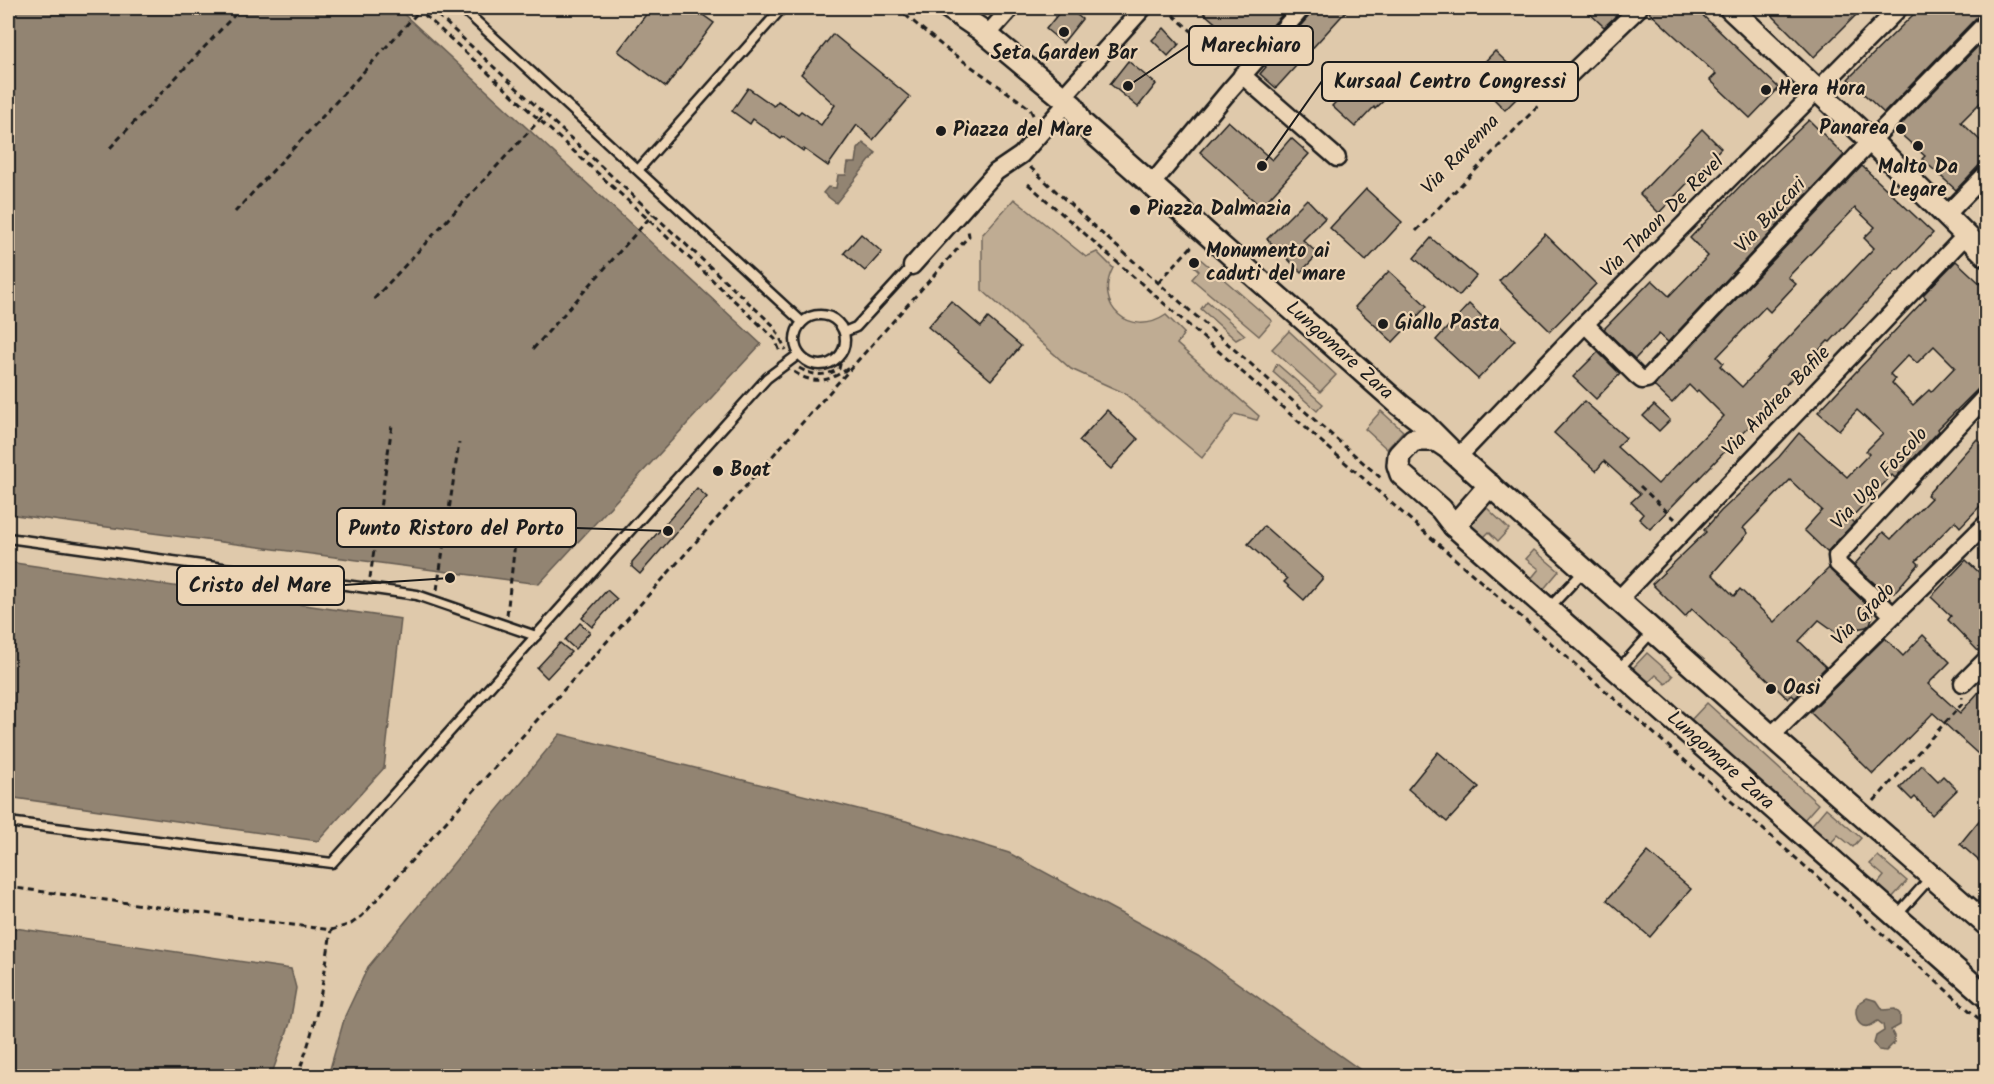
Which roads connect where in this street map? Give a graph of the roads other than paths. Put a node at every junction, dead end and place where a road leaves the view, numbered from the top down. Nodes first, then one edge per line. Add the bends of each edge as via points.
1 (462, 8) edge
2 (782, 8) edge
3 (949, 8) edge
4 (1011, 8) edge
5 (1143, 8) edge
6 (1302, 8) edge
7 (1639, 8) edge
8 (1730, 8) edge
9 (1899, 8) edge
10 (1986, 23) edge
11 (987, 35) junction
12 (1242, 75) junction
13 (1818, 91) junction
14 (1552, 92) road end
15 (1066, 100) junction
16 (1871, 141) junction
17 (1338, 158) dead end
18 (639, 169) junction
19 (1986, 174) edge
20 (1151, 185) junction
21 (1946, 215) junction
22 (1966, 235) junction
23 (1986, 255) edge
24 (912, 266) joint
25 (802, 322) junction
26 (1586, 324) junction
27 (844, 332) junction
28 (792, 358) junction
29 (1986, 396) edge
30 (1400, 405) junction
31 (1413, 440) junction
32 (1454, 453) junction
33 (1490, 485) junction
34 (1986, 524) edge
35 (1454, 526) junction
36 (8, 538) edge
37 (1584, 570) junction
38 (1619, 599) junction
39 (1549, 608) junction
40 (1893, 615) junction
41 (1654, 631) junction
42 (536, 636) junction
43 (1986, 660) edge
44 (1618, 670) junction
45 (1963, 683) road end
46 (1771, 736) junction
47 (8, 822) edge
48 (1932, 875) junction
49 (1897, 915) junction
50 (1986, 924) edge
51 (1984, 990) edge

1 - 18 lane
2 - 18 lane
3 - 11 street, Lungomare Zara
4 - 11 street
5 - 15 street
6 - 12 street
7 - 14 street
8 - 13 street
9 - 13 street, Via Thaon De Revel
10 - 16 street, Via Buccari
11 - 15 street, Lungomare Zara
12 - 17 street
12 - 20 street
13 - 16 street
13 - 26 street, Via Thaon De Revel
15 - 20 street, Lungomare Zara via 1081,123
15 - 24 street via 1028,159 996,172
16 - 21 street
16 - 26 street, Via Buccari via 1647,379 1637,376
18 - 25 lane
19 - 21 street
20 - 30 street, Lungomare Zara
21 - 22 street
22 - 23 street
22 - 38 street, Via Andrea Bafile
24 - 27 lane via 856,327
25 - 27 lane via 824,315 838,322
25 - 28 lane
26 - 32 street, Via Thaon De Revel
27 - 28 lane via 846,344 832,363
28 - 42 lane via 767,378
29 - 40 street, Via Ugo Foscolo via 1837,555 1838,564
30 - 31 street, Lungomare Zara via 1411,424
30 - 32 street, Lungomare Zara
31 - 32 street, Lungomare Zara via 1436,440
31 - 35 street, Lungomare Zara via 1399,455 1401,474 1441,509
32 - 33 street, Lungomare Zara
33 - 35 street
33 - 37 street, Lungomare Zara
34 - 40 street, Via Grado
35 - 39 street, Lungomare Zara
36 - 42 lane via 407,594
37 - 38 street, Lungomare Zara
37 - 39 lane
38 - 41 street, Lungomare Zara
39 - 44 street, Lungomare Zara
40 - 46 street, Via Grado
41 - 44 lane
41 - 46 street, Lungomare Zara
42 - 47 lane via 332,863
43 - 45 street
44 - 49 street, Lungomare Zara
46 - 48 street, Lungomare Zara
48 - 49 lane
48 - 50 street, Lungomare Zara
49 - 51 street, Lungomare Zara

